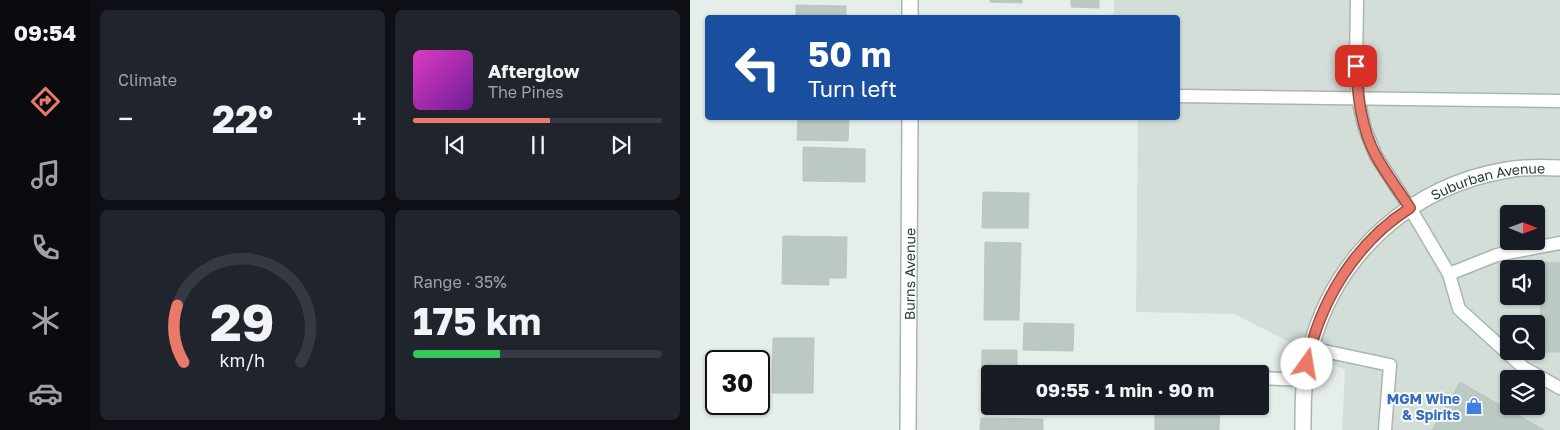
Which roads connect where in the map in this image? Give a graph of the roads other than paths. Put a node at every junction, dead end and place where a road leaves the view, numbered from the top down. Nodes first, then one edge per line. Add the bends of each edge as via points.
1 (910, 0) edge
2 (1357, 0) edge
3 (910, 15) edge
4 (1180, 96) edge
5 (1358, 98) junction
6 (1560, 101) edge
7 (910, 120) edge
8 (1560, 168) edge
9 (1410, 208) junction
10 (1560, 243) edge
11 (1449, 274) junction
12 (1310, 348) junction
13 (1269, 378) edge
14 (1305, 380) junction
15 (1560, 388) edge
16 (908, 430) edge
17 (1302, 430) edge
18 (1385, 430) edge

1 - 3 street
2 - 5 lane
4 - 5 lane
5 - 6 lane
5 - 9 lane via 1365,129 1376,156
7 - 16 street, Burns Avenue
8 - 9 street, Suburban Avenue via 1508,170 1463,181 1430,195
9 - 11 lane
9 - 12 street, Suburban Avenue via 1366,245 1338,282
10 - 11 lane via 1497,255
11 - 15 lane via 1460,309 1524,368
12 - 14 street, Suburban Avenue
12 - 18 lane via 1390,365
13 - 14 lane
14 - 17 street, Suburban Avenue

